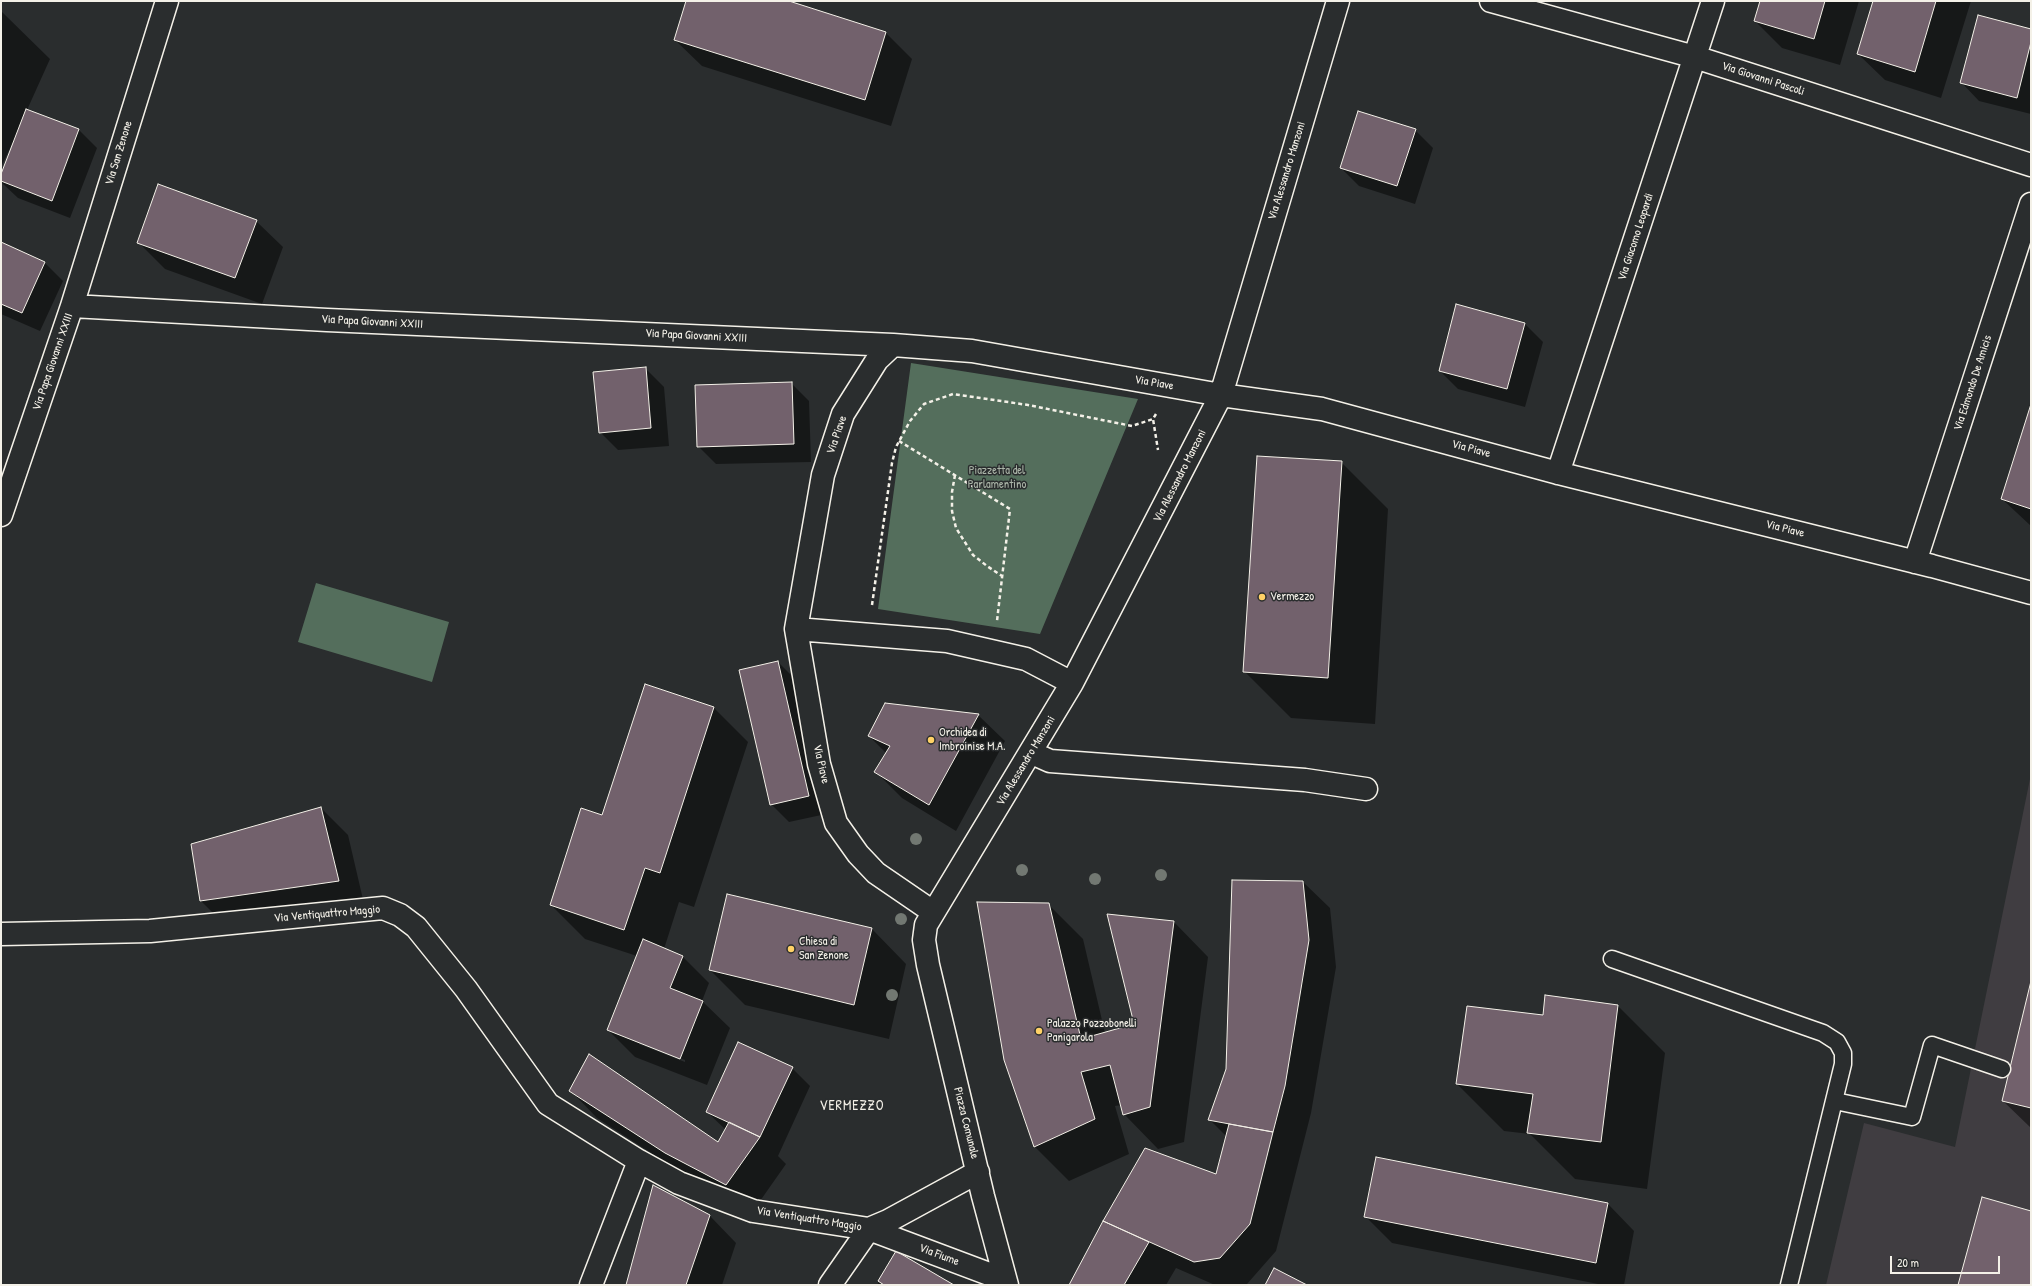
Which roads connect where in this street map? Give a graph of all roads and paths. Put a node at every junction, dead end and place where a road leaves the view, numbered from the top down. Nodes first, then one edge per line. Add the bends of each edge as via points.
1 (167, 1) edge
2 (1338, 1) edge
3 (1491, 1) edge
4 (1713, 1) edge
5 (1695, 57) junction
6 (2031, 166) edge
7 (2031, 204) edge
8 (72, 306) junction
9 (893, 345) junction
10 (1221, 395) junction
11 (1153, 419) dead end
12 (899, 441) junction
13 (1558, 473) junction
14 (955, 475) junction
15 (1, 515) edge
16 (1915, 562) junction
17 (1002, 576) junction
18 (2031, 593) edge
19 (997, 625) dead end
20 (796, 629) junction
21 (868, 635) junction
22 (1072, 683) junction
23 (1032, 753) junction
24 (1366, 789) dead end
25 (933, 912) junction
26 (1, 934) edge
27 (1612, 959) dead end
28 (2002, 1069) dead end
29 (1834, 1101) junction
30 (639, 1161) junction
31 (978, 1172) junction
32 (869, 1229) junction
33 (1006, 1282) edge
34 (591, 1285) edge
35 (830, 1285) edge
36 (1789, 1285) edge

1 - 8 street, Via San Zenone
2 - 10 street, Via Alessandro Manzoni
3 - 5 street, Via Giovanni Pascoli
4 - 5 street, Via Giacomo Leopardi
5 - 6 street, Via Giovanni Pascoli
5 - 13 street, Via Giacomo Leopardi
7 - 16 street, Via Edmondo De Amicis
8 - 9 street, Via Papa Giovanni XXIII
8 - 15 street, Via Papa Giovanni XXIII
9 - 10 street, Via Piave via 972,351
9 - 20 street, Via Piave via 877,360 844,414 824,475
10 - 13 street, Via Piave via 1322,409
10 - 22 street, Via Alessandro Manzoni
11 - 12 path via 1132,426 1028,405 953,394 924,404 910,421
12 - 14 path
12 - 21 path via 892,463
13 - 16 street, Via Piave
14 - 17 path via 952,511 956,528 973,555
14 - 17 path via 1010,509
16 - 18 street, Via Piave
17 - 19 path
20 - 21 street
20 - 25 street, Via Piave via 819,764 836,823 858,854 876,872
21 - 22 street via 947,641 1026,659
22 - 23 street, Via Alessandro Manzoni
23 - 24 street via 1050,761 1305,780
23 - 25 street, Via Alessandro Manzoni
25 - 31 street, Piazza Comunale via 926,925 924,940 927,959
26 - 30 street, Via Ventiquattro Maggio via 150,931 383,908 400,915 416,927 466,989 548,1104
27 - 29 lane via 1823,1033 1837,1042 1843,1053 1843,1064
28 - 29 lane via 1932,1045 1912,1117
29 - 36 lane
30 - 32 street, Via Ventiquattro Maggio via 679,1183 754,1211
30 - 34 street
31 - 32 street, Piazza Comunale
31 - 33 street via 982,1196
32 - 33 street, Via Fiume
32 - 35 street

